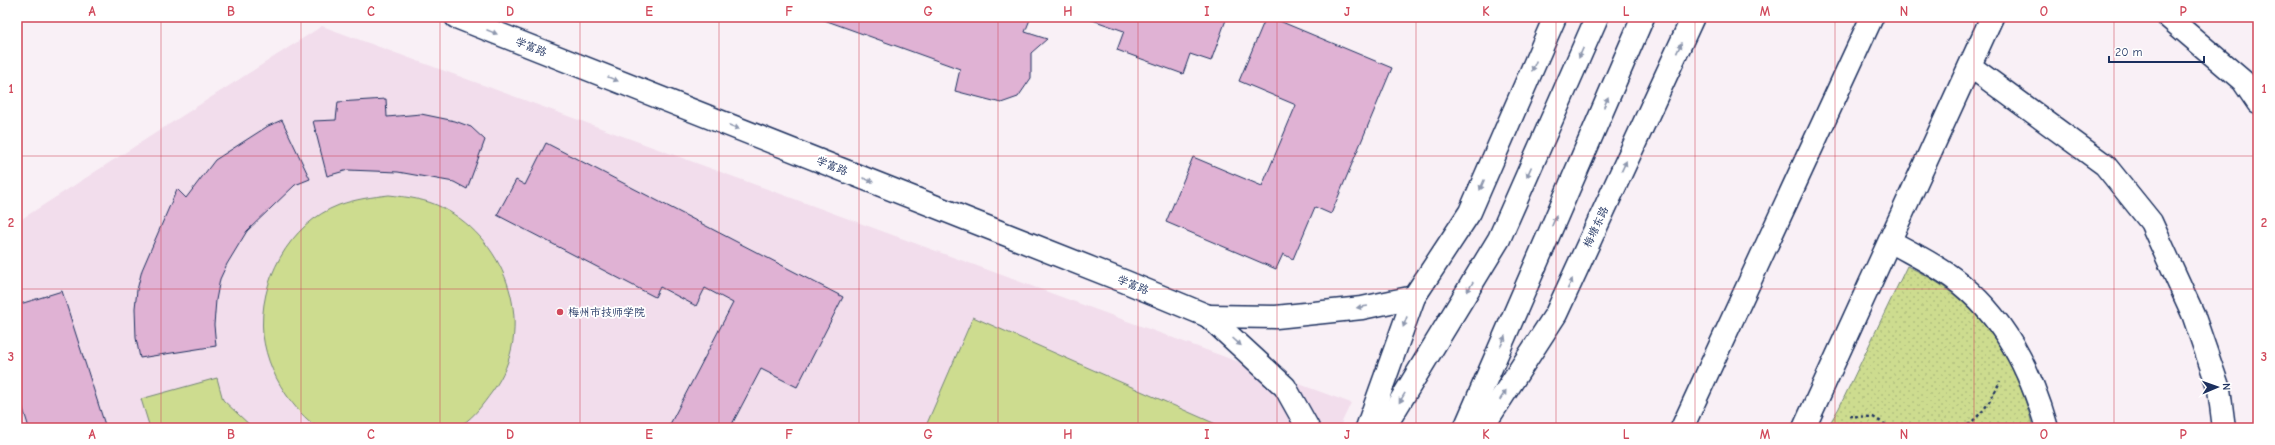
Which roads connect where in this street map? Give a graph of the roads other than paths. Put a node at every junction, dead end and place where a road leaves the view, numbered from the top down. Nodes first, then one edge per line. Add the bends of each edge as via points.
1 (456, 17) edge
2 (1555, 17) edge
3 (1597, 17) edge
4 (1643, 17) edge
5 (1693, 17) edge
6 (1872, 17) edge
7 (1992, 17) edge
8 (2168, 17) edge
9 (1970, 66) junction
10 (2258, 103) edge
11 (1890, 241) junction
12 (1414, 297) junction
13 (1208, 316) junction
14 (1308, 428) edge
15 (1367, 428) edge
16 (1384, 428) edge
17 (1465, 428) edge
18 (1482, 428) edge
19 (1682, 428) edge
20 (1804, 428) edge
21 (2047, 428) edge
22 (2224, 428) edge

1 -> 13 street, 学富路
2 -> 12 street via 1470,212
3 -> 16 street via 1499,239
17 -> 4 street
18 -> 5 street, 梅塘东路 via 1556,314
6 - 19 street
7 - 9 street
8 - 10 street via 2243,81
9 - 11 street
9 - 22 street via 2105,165 2151,222 2193,314 2219,389
11 - 20 street
11 - 21 street via 1953,278 1986,307 2023,361 2037,391
12 -> 13 street via 1362,308 1276,317
12 -> 15 street
13 -> 14 street via 1285,387

